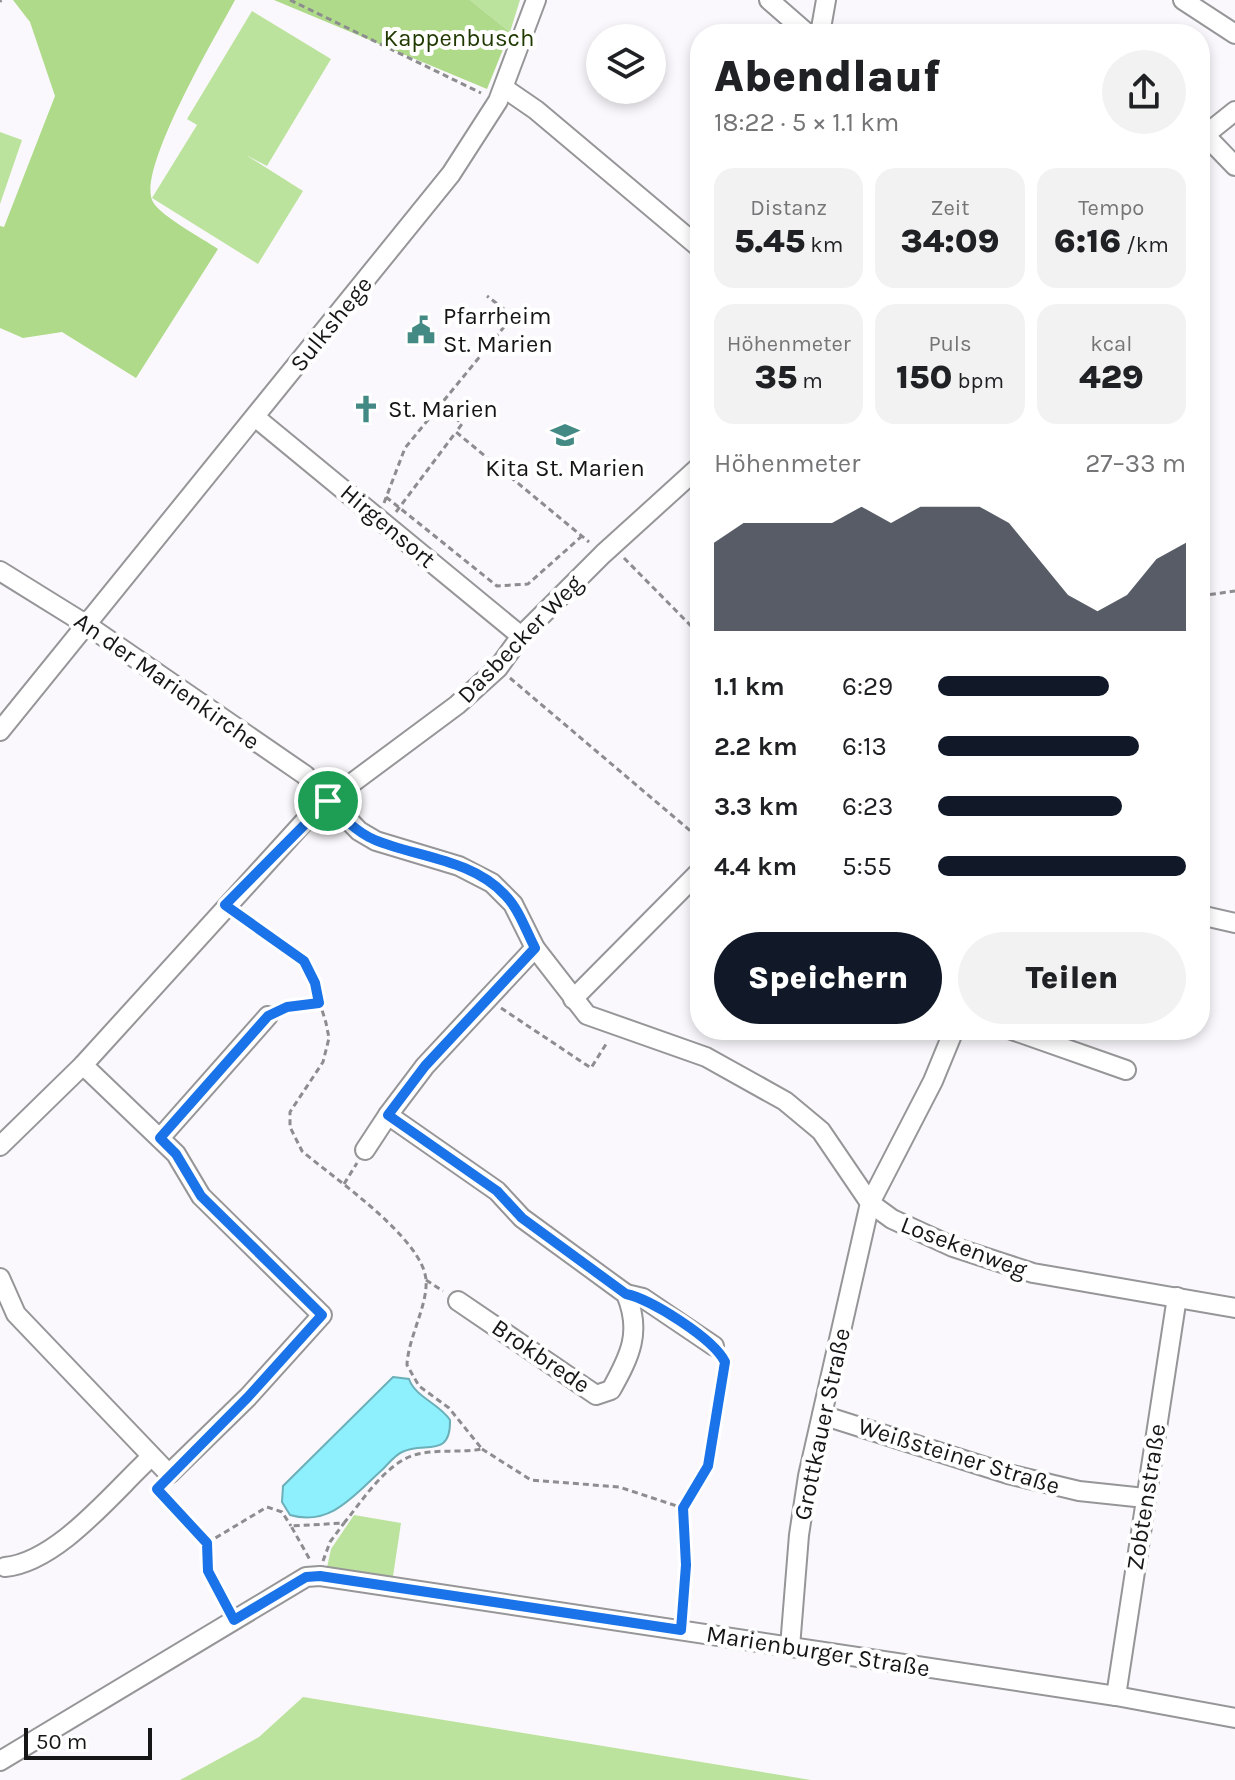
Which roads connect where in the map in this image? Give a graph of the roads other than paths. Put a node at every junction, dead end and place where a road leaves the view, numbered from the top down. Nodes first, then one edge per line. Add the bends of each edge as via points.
1 (536, 0) edge
2 (769, 0) edge
3 (826, 0) edge
4 (1183, 0) edge
5 (797, 24) edge
6 (822, 24) edge
7 (1235, 34) edge
8 (501, 94) junction
9 (1235, 111) edge
10 (1210, 132) edge
11 (1210, 144) edge
12 (1235, 166) edge
13 (690, 240) edge
14 (255, 417) junction
15 (690, 475) edge
16 (0, 571) edge
17 (87, 625) junction
18 (521, 636) junction
19 (0, 731) edge
20 (328, 801) junction
21 (690, 881) edge
22 (1210, 917) edge
23 (1235, 923) edge
24 (535, 948) junction
25 (573, 999) junction
26 (268, 1016) road end
27 (950, 1040) edge
28 (1040, 1040) edge
29 (83, 1065) junction
30 (1126, 1070) dead end
31 (388, 1115) junction
32 (160, 1138) junction
33 (0, 1146) edge
34 (365, 1150) road end
35 (870, 1203) junction
36 (2, 1288) edge
37 (626, 1294) junction
38 (1177, 1297) junction
39 (458, 1301) road end
40 (1235, 1308) edge
41 (714, 1346) road end
42 (822, 1415) junction
43 (151, 1457) junction
44 (1145, 1498) junction
45 (5, 1567) dead end
46 (790, 1647) junction
47 (1116, 1696) junction
48 (1235, 1718) edge
49 (0, 1761) edge

1 - 8 street, Sulkshege
2 - 5 street
3 - 6 street
4 - 7 street
8 - 13 street via 536,110
8 - 14 street, Sulkshege via 408,231
9 - 10 street
11 - 12 street
14 - 17 street, Sulkshege
14 - 18 street, Hirgensort
15 - 18 street, Dasbecker Weg
16 - 17 street, An der Marienkirche
17 - 19 street, Sulkshege
17 - 20 street, An der Marienkirche via 305,775
18 - 20 street, Dasbecker Weg via 498,668 457,705
20 - 24 street, Losekenweg via 376,841 429,855 492,883 513,904
20 - 29 street, Dasbecker Weg via 225,905
21 - 25 street
22 - 23 street
24 - 25 street, Losekenweg
24 - 31 street via 425,1066
25 - 35 street, Losekenweg via 587,1015 706,1057 785,1101 821,1131
26 - 32 street
27 - 35 street, Grottkauer Straße
28 - 30 street
29 - 32 street
29 - 33 street, Dasbecker Weg
31 - 34 street
31 - 37 street via 497,1191 522,1218
32 - 43 street via 201,1196 322,1315 169,1474
35 - 38 street, Losekenweg via 941,1241 1033,1273
35 - 42 street, Grottkauer Straße
36 - 43 street via 16,1314
37 - 39 street, Brokbrede via 634,1312 634,1345 611,1390 596,1395
37 - 41 street via 643,1298
38 - 40 street, Losekenweg
38 - 44 street, Zobtenstraße
42 - 44 street, Weißsteiner Straße via 1008,1474 1079,1491
42 - 46 street, Grottkauer Straße via 799,1535
43 - 45 street via 59,1543 29,1563
44 - 47 street, Zobtenstraße
46 - 47 street, Marienburger Straße
46 - 49 street, Marienburger Straße via 306,1577
47 - 48 street, Marienburger Straße

